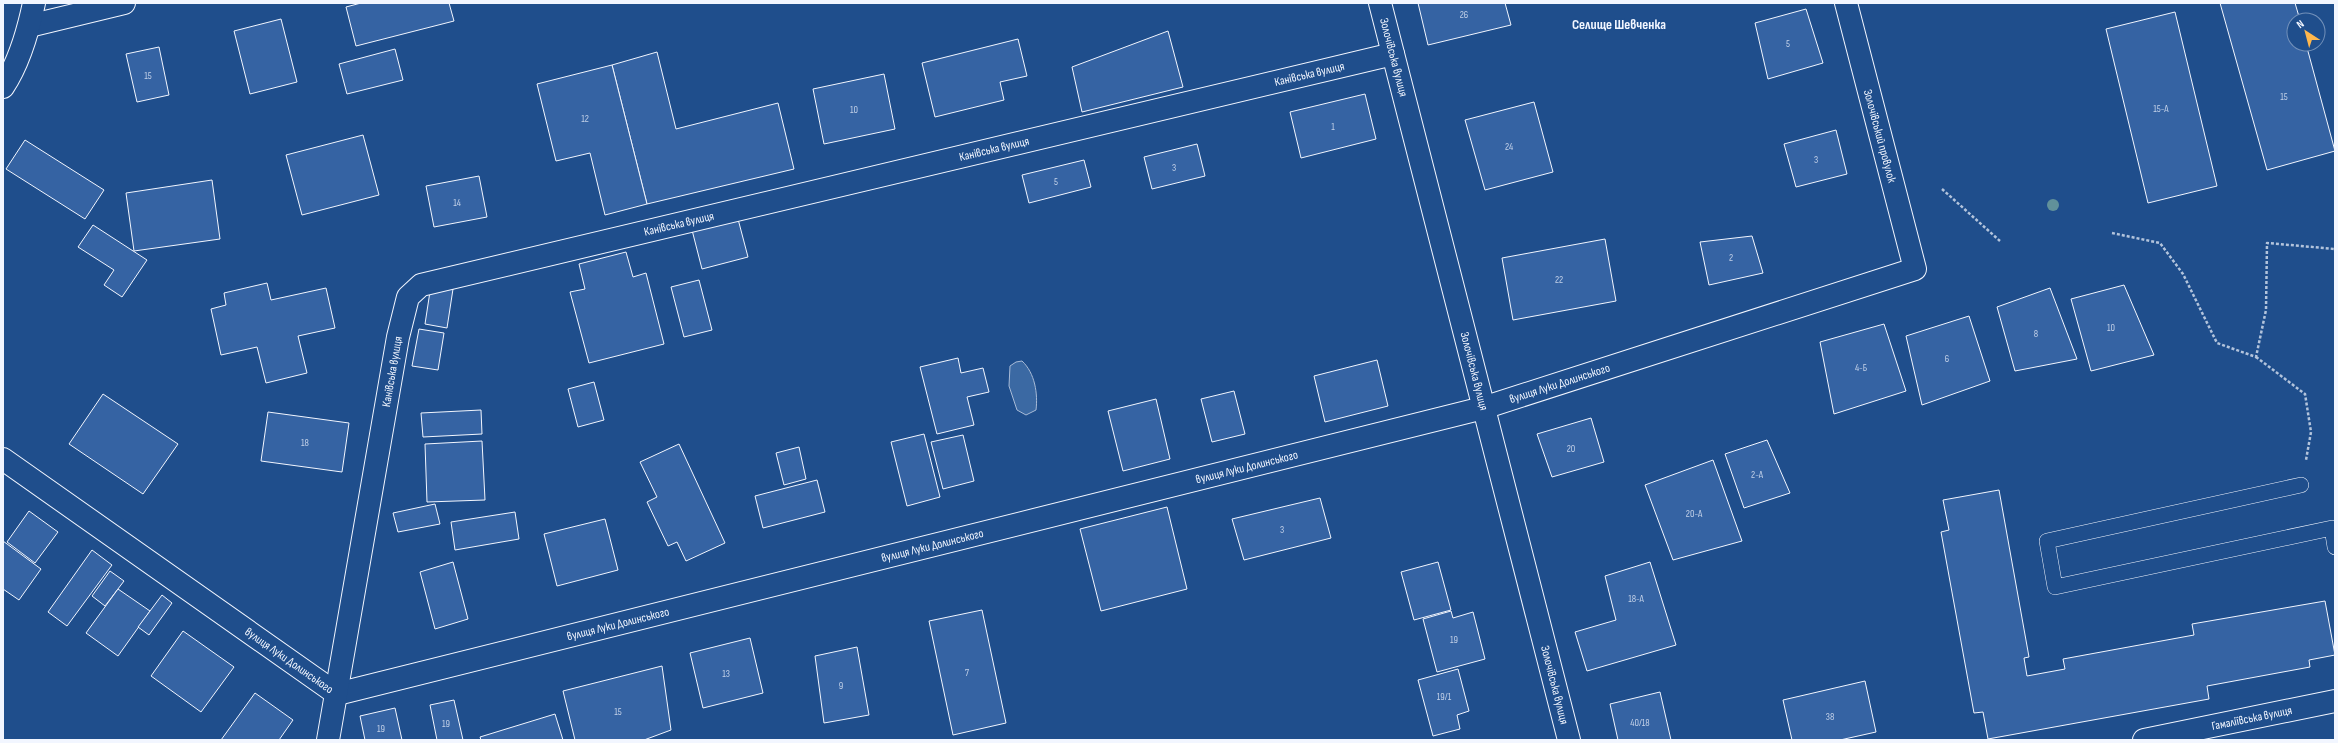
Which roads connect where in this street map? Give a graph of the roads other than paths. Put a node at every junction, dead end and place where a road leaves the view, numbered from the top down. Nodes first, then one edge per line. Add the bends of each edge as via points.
1 (34, 3) edge
2 (124, 3) edge
3 (1380, 3) edge
4 (1846, 3) edge
5 (29, 26) junction
6 (1393, 54) junction
7 (3, 87) edge
8 (1915, 269) joint
9 (1483, 408) junction
10 (3, 459) edge
11 (2301, 485) dead end
12 (2335, 547) edge
13 (336, 694) junction
14 (2335, 701) edge
15 (328, 740) edge
16 (1569, 740) edge
17 (2144, 740) edge

1 - 5 street
2 - 5 street
3 - 6 street, Золочівська вулиця
4 - 8 street, Золочівський провулок
5 - 7 street via 11,75
6 - 9 street, Золочівська вулиця
6 - 13 street, Канівська вулиця via 421,285 408,297 398,337
8 - 9 street, вулиця Луки Долинського
9 - 13 street, вулиця Луки Долинського
9 - 16 street, Золочівська вулиця
10 - 13 street, вулиця Луки Долинського
11 - 12 lane via 2047,541 2055,587 2332,528
13 - 15 street, Канівська вулиця
14 - 17 street, Гамаліївська вулиця

